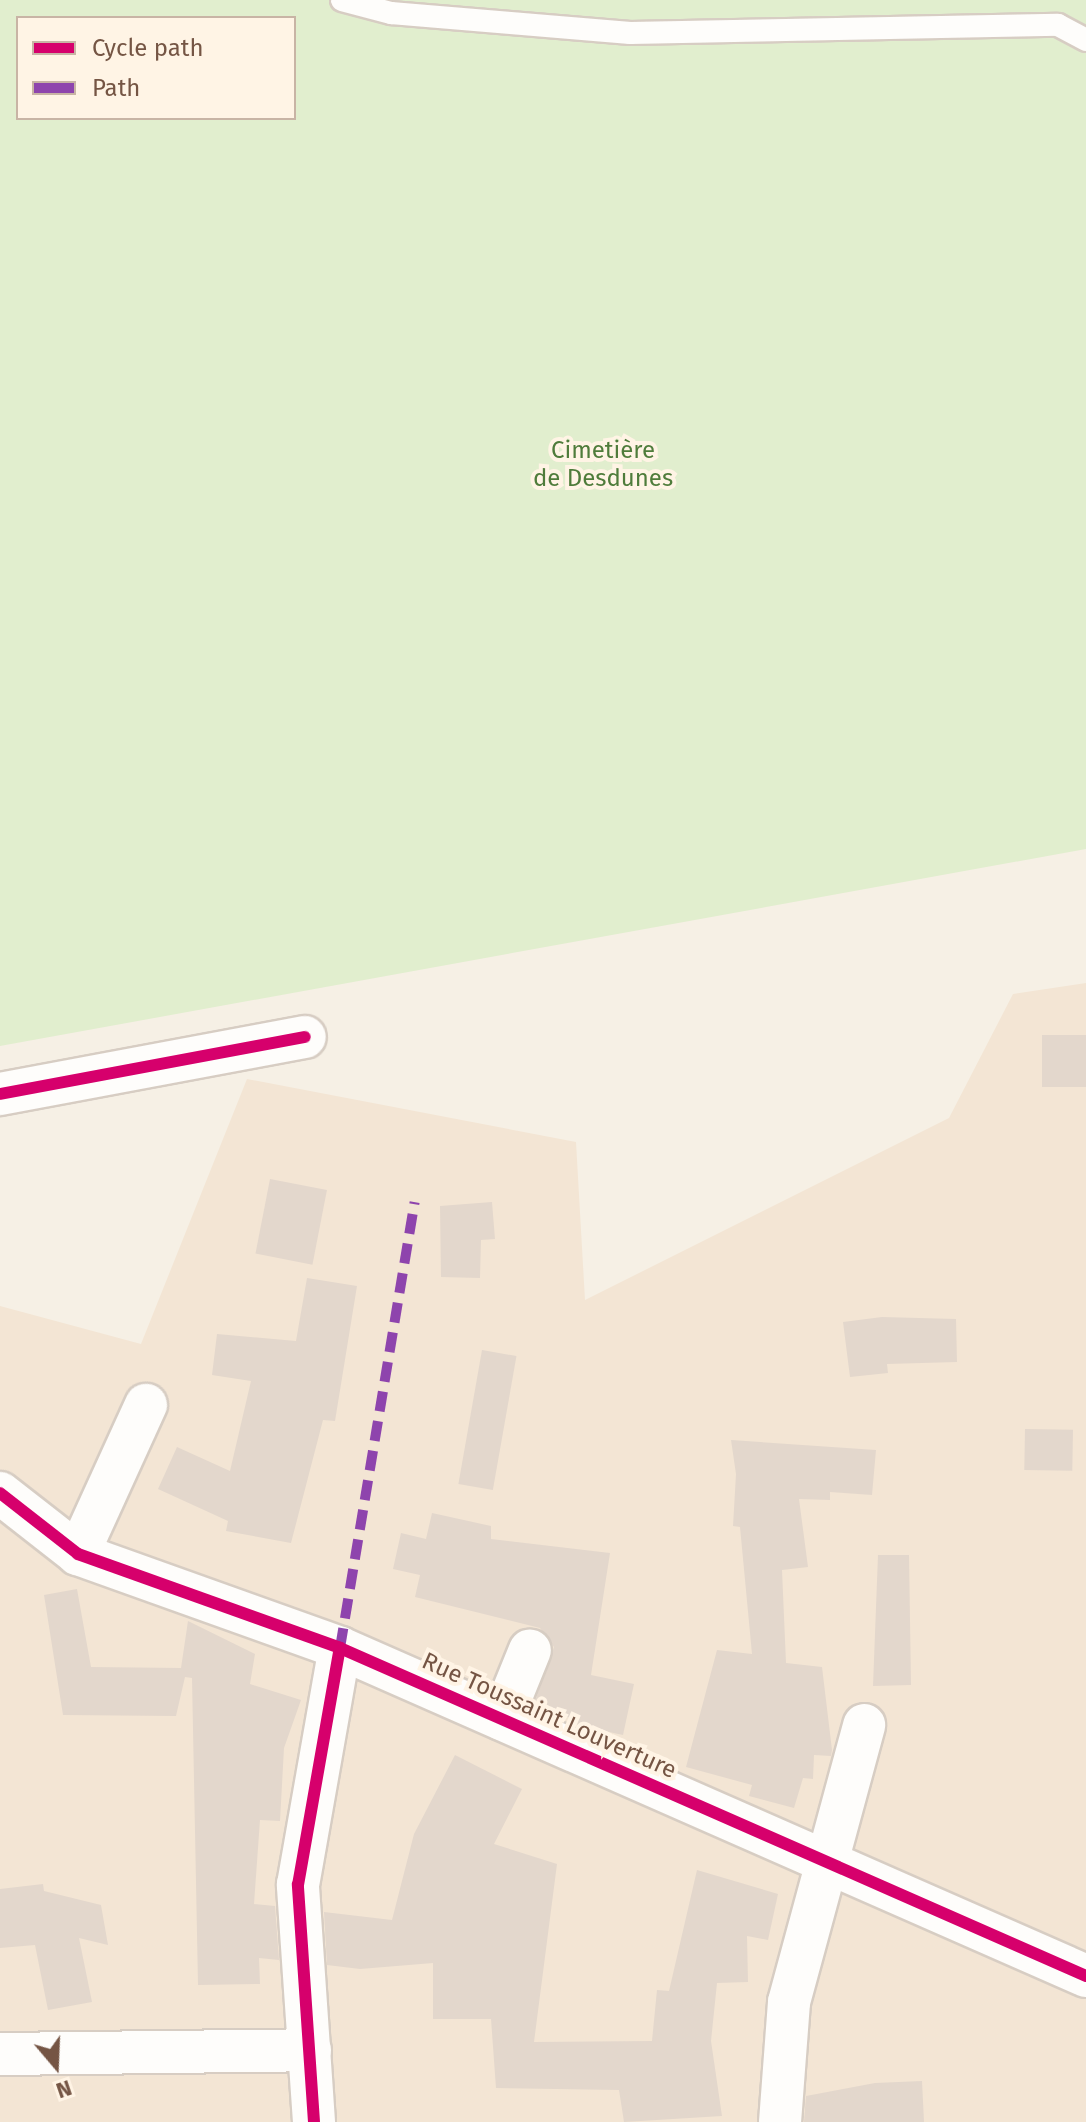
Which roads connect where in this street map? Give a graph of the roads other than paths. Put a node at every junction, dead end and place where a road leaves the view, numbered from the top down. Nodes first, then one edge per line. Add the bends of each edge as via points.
1 (342, 0) edge
2 (1086, 40) edge
3 (305, 1037) dead end
4 (0, 1094) edge
5 (146, 1405) dead end
6 (0, 1493) edge
7 (78, 1554) junction
8 (340, 1648) junction
9 (530, 1650) dead end
10 (502, 1719) junction
11 (864, 1725) dead end
12 (829, 1864) junction
13 (1086, 1976) edge
14 (310, 2050) junction
15 (0, 2054) edge
16 (314, 2122) edge
17 (780, 2122) edge

1 - 2 lane via 391,13 630,33 1058,25
3 - 4 street
5 - 7 street
6 - 7 street, Rue Toussaint Louverture
7 - 8 street, Rue Toussaint Louverture
8 - 10 street, Rue Toussaint Louverture
8 - 14 street via 298,1885
9 - 10 street
10 - 12 street, Rue Toussaint Louverture
11 - 12 street
12 - 13 street, Rue Toussaint Louverture
12 - 17 street via 789,2002
14 - 15 street
14 - 16 street

